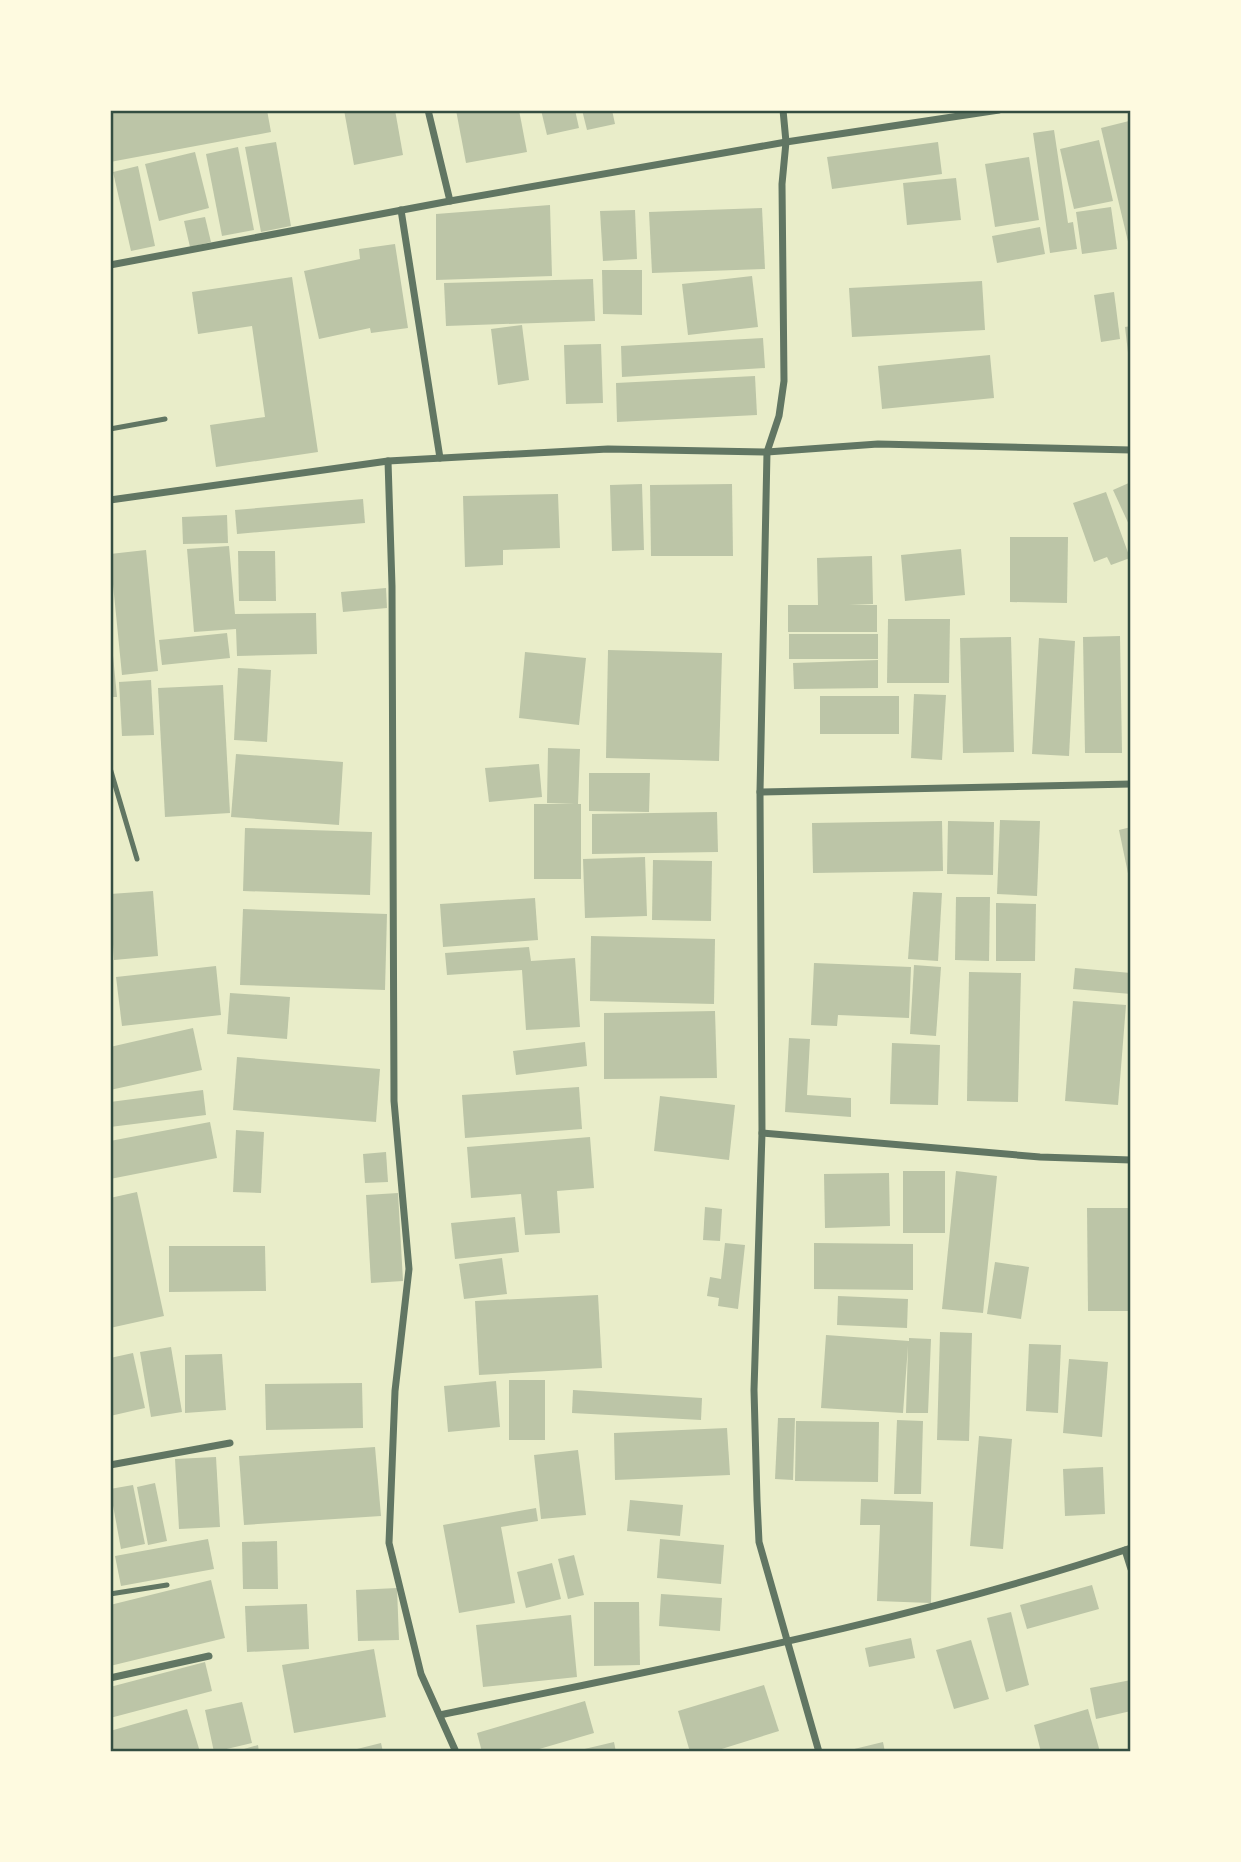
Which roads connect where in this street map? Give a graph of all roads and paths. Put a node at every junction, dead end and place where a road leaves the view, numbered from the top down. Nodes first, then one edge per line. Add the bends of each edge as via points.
1 (428, 110) edge
2 (783, 110) edge
3 (999, 110) edge
4 (786, 142) junction
5 (450, 201) junction
6 (401, 210) junction
7 (110, 265) edge
8 (165, 419) dead end
9 (110, 429) edge
10 (1131, 450) edge
11 (767, 452) junction
12 (440, 458) junction
13 (388, 461) junction
14 (110, 500) edge
15 (110, 768) edge
16 (1131, 784) edge
17 (761, 792) junction
18 (137, 859) dead end
19 (762, 1133) junction
20 (1131, 1160) edge
21 (230, 1443) dead end
22 (110, 1465) edge
23 (1128, 1549) edge
24 (1131, 1569) edge
25 (167, 1585) dead end
26 (110, 1594) edge
27 (787, 1642) junction
28 (209, 1656) dead end
29 (110, 1678) edge
30 (440, 1715) junction
31 (456, 1752) edge
32 (819, 1752) edge

1 - 5 street
2 - 4 street
3 - 4 street
4 - 5 street
4 - 11 street via 782,184 784,382
5 - 6 street
6 - 7 street
6 - 12 street
8 - 9 lane
10 - 11 street via 878,444
11 - 12 street via 608,449
11 - 17 street
12 - 13 street
13 - 14 street
13 - 30 street via 393,586 394,1101 409,1269 396,1391 389,1543 421,1674
15 - 18 lane
16 - 17 street
17 - 19 street
19 - 20 street via 1040,1157
19 - 27 street via 754,1390 757,1500 760,1542
21 - 22 street
23 - 24 street
23 - 27 street via 945,1604
25 - 26 lane
27 - 30 street
27 - 32 street
28 - 29 street
30 - 31 street

